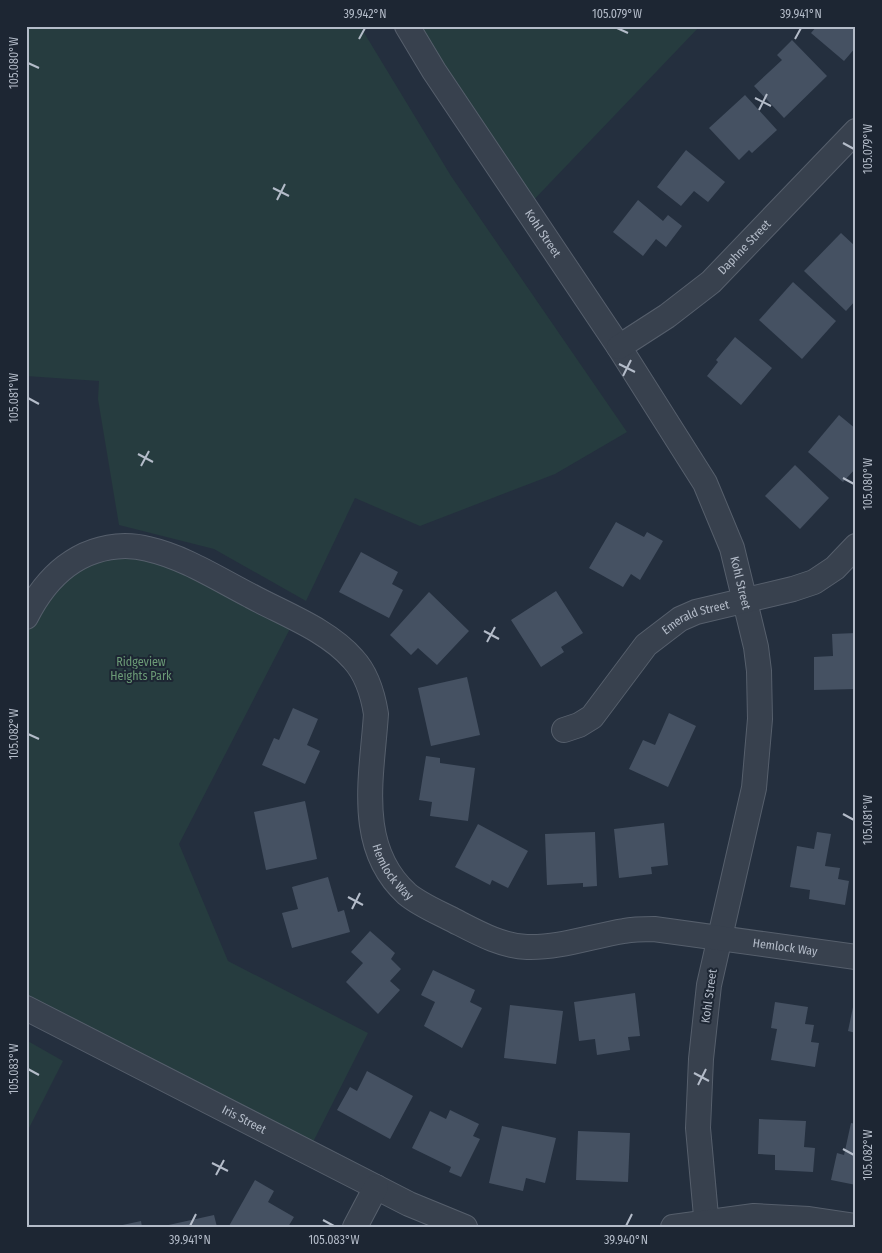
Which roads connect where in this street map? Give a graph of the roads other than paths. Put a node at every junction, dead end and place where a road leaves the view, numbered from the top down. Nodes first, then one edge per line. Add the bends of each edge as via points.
1 (407, 26) edge
2 (856, 131) edge
3 (619, 347) junction
4 (856, 546) edge
5 (745, 602) junction
6 (26, 617) edge
7 (564, 730) dead end
8 (719, 938) junction
9 (856, 957) edge
10 (26, 1008) edge
11 (376, 1187) junction
12 (707, 1224) edge
13 (856, 1226) edge
14 (355, 1227) edge
15 (464, 1227) edge
16 (673, 1227) edge

1 - 3 street, Kohl Street
2 - 3 street, Daphne Street via 711,282
3 - 5 street, Kohl Street via 705,483 732,548
4 - 5 street, Emerald Street via 835,568 814,582
5 - 7 street, Emerald Street via 696,612 680,619 646,645 592,717
5 - 8 street, Kohl Street via 759,670 760,719 754,788
6 - 8 street, Hemlock Way via 47,582 86,554 115,547 148,549 181,561 312,628 354,660 366,679 376,714 370,808 373,839 390,876 418,902 479,934 526,947 654,929
8 - 9 street, Hemlock Way
8 - 12 street, Kohl Street via 709,985 698,1128
10 - 11 street, Iris Street
11 - 14 street
11 - 15 street, Iris Street
12 - 13 street via 754,1216
12 - 16 street

